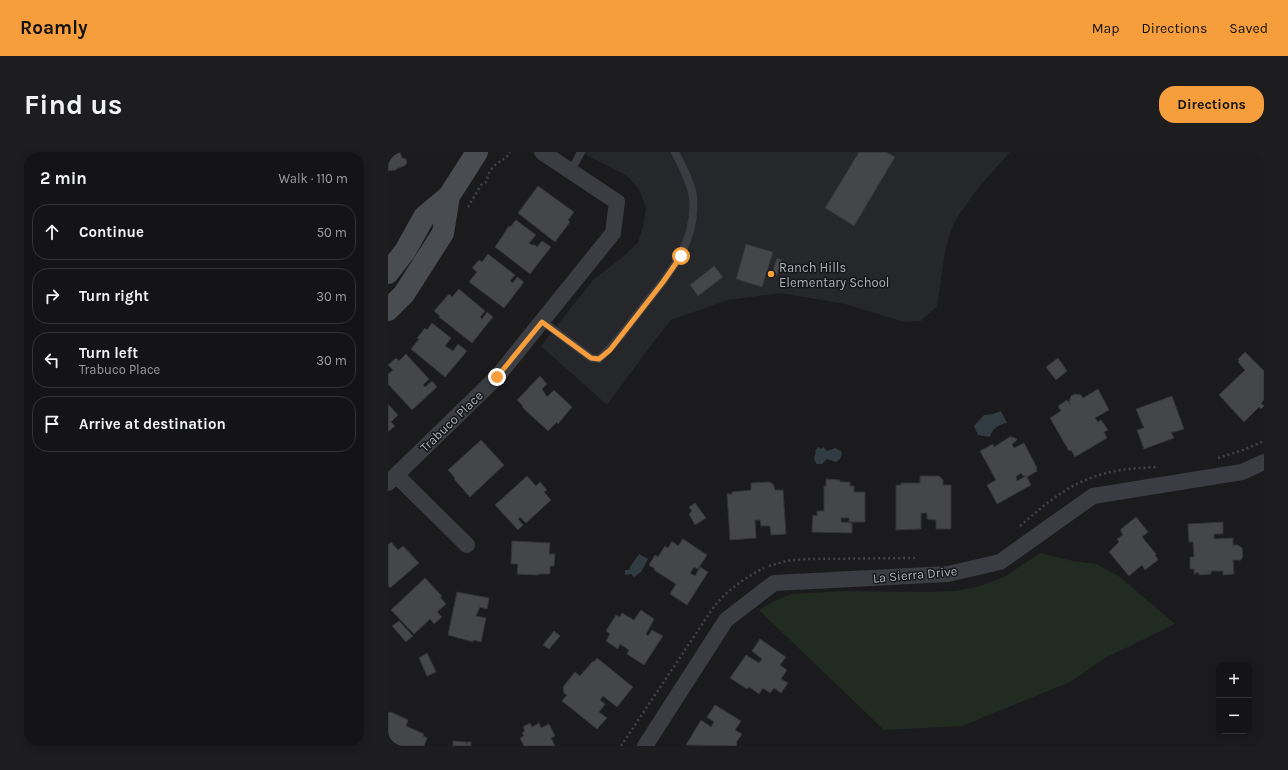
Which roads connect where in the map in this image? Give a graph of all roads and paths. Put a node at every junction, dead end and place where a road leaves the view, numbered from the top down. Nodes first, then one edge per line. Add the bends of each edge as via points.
1 (476, 152) edge
2 (542, 152) edge
3 (581, 152) edge
4 (675, 152) edge
5 (571, 172) junction
6 (449, 196) junction
7 (388, 273) edge
8 (388, 310) edge
9 (542, 322) junction
10 (1264, 441) edge
11 (1213, 459) dead end
12 (1264, 462) edge
13 (1162, 467) dead end
14 (1155, 468) dead end
15 (392, 479) edge
16 (467, 545) dead end
17 (645, 746) edge

1 - 6 main road
2 - 5 street
3 - 5 lane
4 - 9 lane via 687,175 693,197 692,226 681,256 610,350 599,359 591,358
5 - 9 street, Trabuco Place via 616,202 613,233
6 - 7 main road via 424,217 405,251
6 - 8 main road via 443,233 404,294
9 - 15 street, Trabuco Place via 497,377
10 - 11 path
12 - 17 street, La Sierra Drive via 1242,472 1093,496 1000,562 948,574 774,583 726,620
13 - 14 path
15 - 16 street

